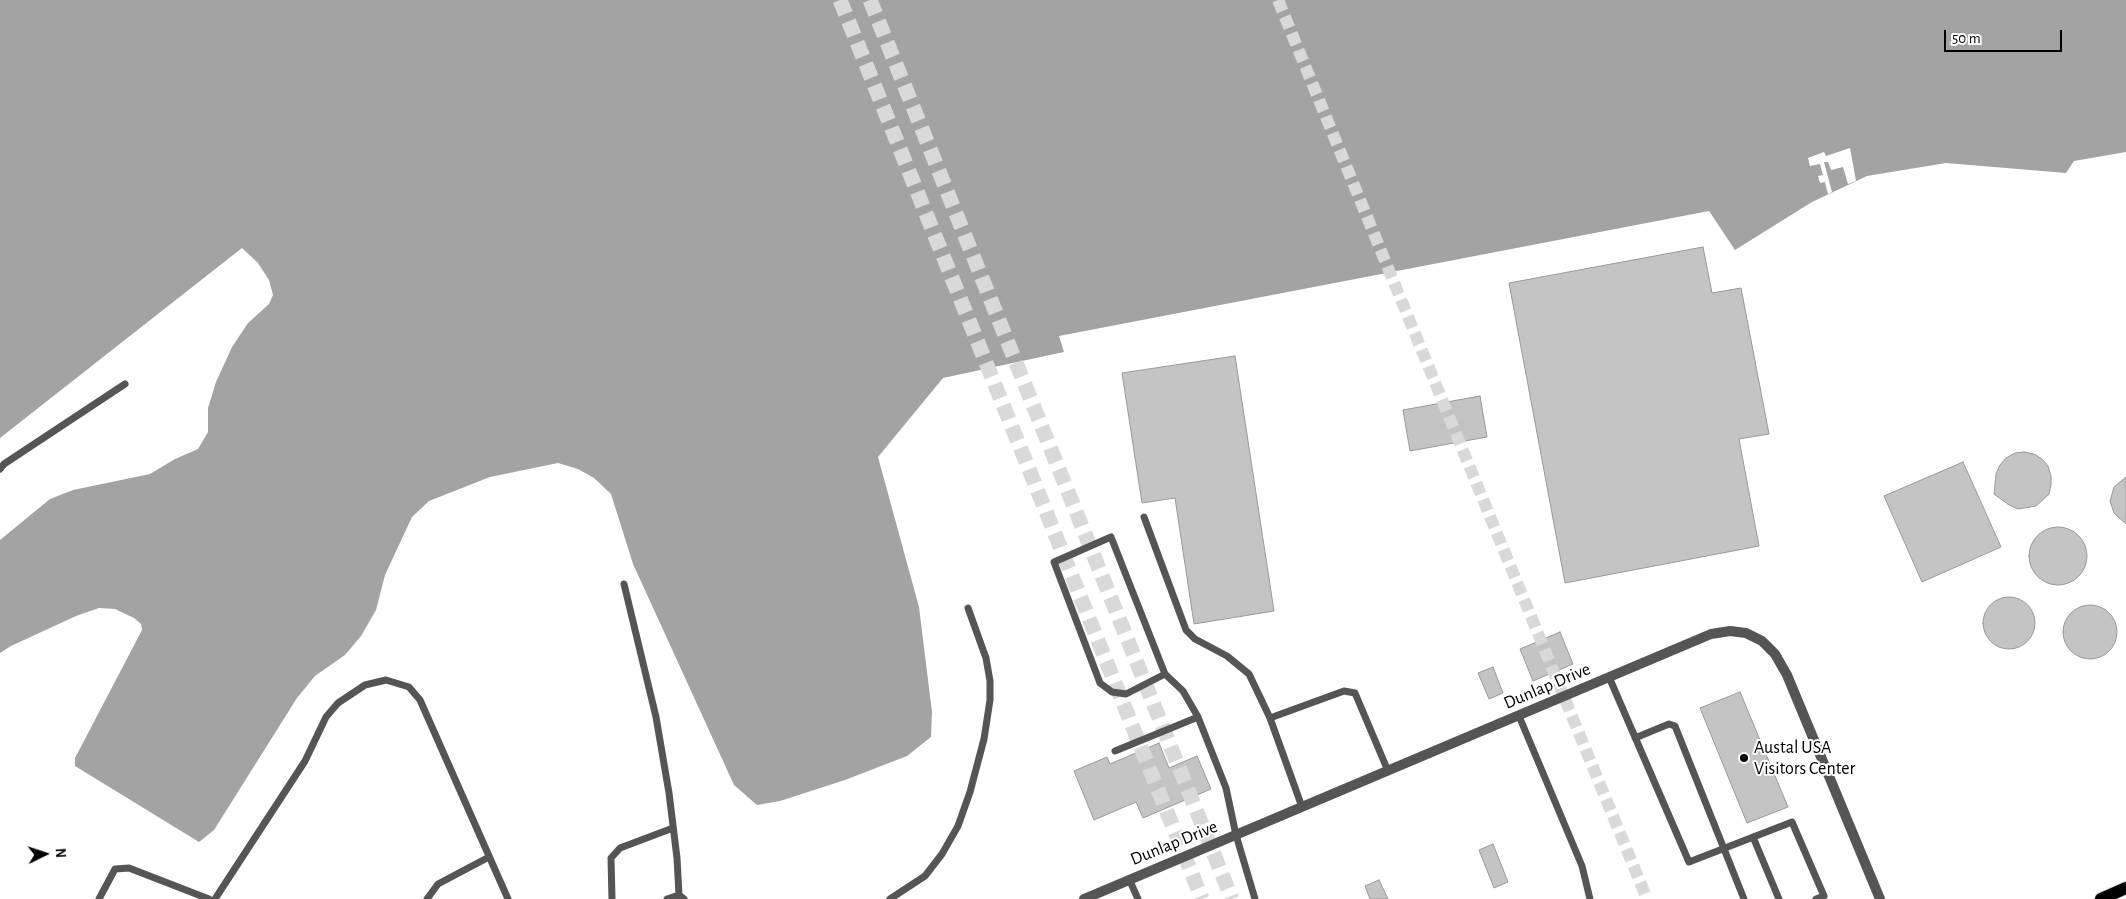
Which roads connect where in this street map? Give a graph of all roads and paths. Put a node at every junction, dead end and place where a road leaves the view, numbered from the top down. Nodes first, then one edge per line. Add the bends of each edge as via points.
1 (125, 384) dead end
2 (0, 470) edge
3 (1144, 517) dead end
4 (624, 584) dead end
5 (968, 608) dead end
6 (1165, 674) junction
7 (1609, 677) junction
8 (1519, 716) junction
9 (1198, 717) junction
10 (1270, 718) junction
11 (1635, 738) junction
12 (1115, 751) dead end
13 (1388, 771) junction
14 (1302, 807) junction
15 (673, 828) junction
16 (1236, 835) junction
17 (1753, 837) junction
18 (1724, 848) junction
19 (489, 857) junction
20 (1129, 879) junction
21 (2126, 888) edge
22 (681, 897) edge
23 (2105, 898) edge
24 (99, 899) edge
25 (210, 899) edge
26 (215, 899) edge
27 (427, 899) edge
28 (508, 899) edge
29 (612, 899) edge
30 (667, 899) edge
31 (890, 899) edge
32 (1084, 899) edge
33 (1138, 899) edge
34 (1255, 899) edge
35 (1590, 899) edge
36 (1744, 899) edge
37 (1780, 899) edge
38 (1816, 899) edge
39 (1880, 899) edge

1 - 2 lane via 4,464
3 - 10 lane via 1186,630 1249,674
4 - 15 lane via 656,717
5 - 31 lane via 986,658 990,680 984,739 970,792 958,826 942,854 925,876
6 - 6 lane via 1112,537 1054,562 1100,683 1112,692 1126,694
6 - 9 lane via 1183,690
7 - 8 street, Dunlap Drive
7 - 11 lane
7 - 39 street, Dunlap Drive via 1711,634 1730,630 1762,641 1787,675
8 - 13 street, Dunlap Drive
8 - 35 lane via 1582,866
9 - 12 lane
9 - 16 lane via 1226,788
10 - 13 lane via 1344,691 1355,693
10 - 14 lane
11 - 18 lane via 1689,862
11 - 18 lane via 1669,724 1675,726
13 - 14 street, Dunlap Drive
14 - 16 street, Dunlap Drive
15 - 22 lane
15 - 29 lane via 620,848 611,858
16 - 20 street, Dunlap Drive
16 - 34 lane
17 - 18 lane
17 - 37 lane
17 - 38 lane via 1792,822 1824,896
18 - 36 lane
19 - 26 lane via 420,700 409,687 386,680 365,685 338,703 326,717 305,762
19 - 27 lane via 438,884
19 - 28 lane
20 - 32 street, Dunlap Drive
20 - 33 lane
21 - 23 main road
22 - 30 lane
24 - 25 lane via 115,869 129,868

